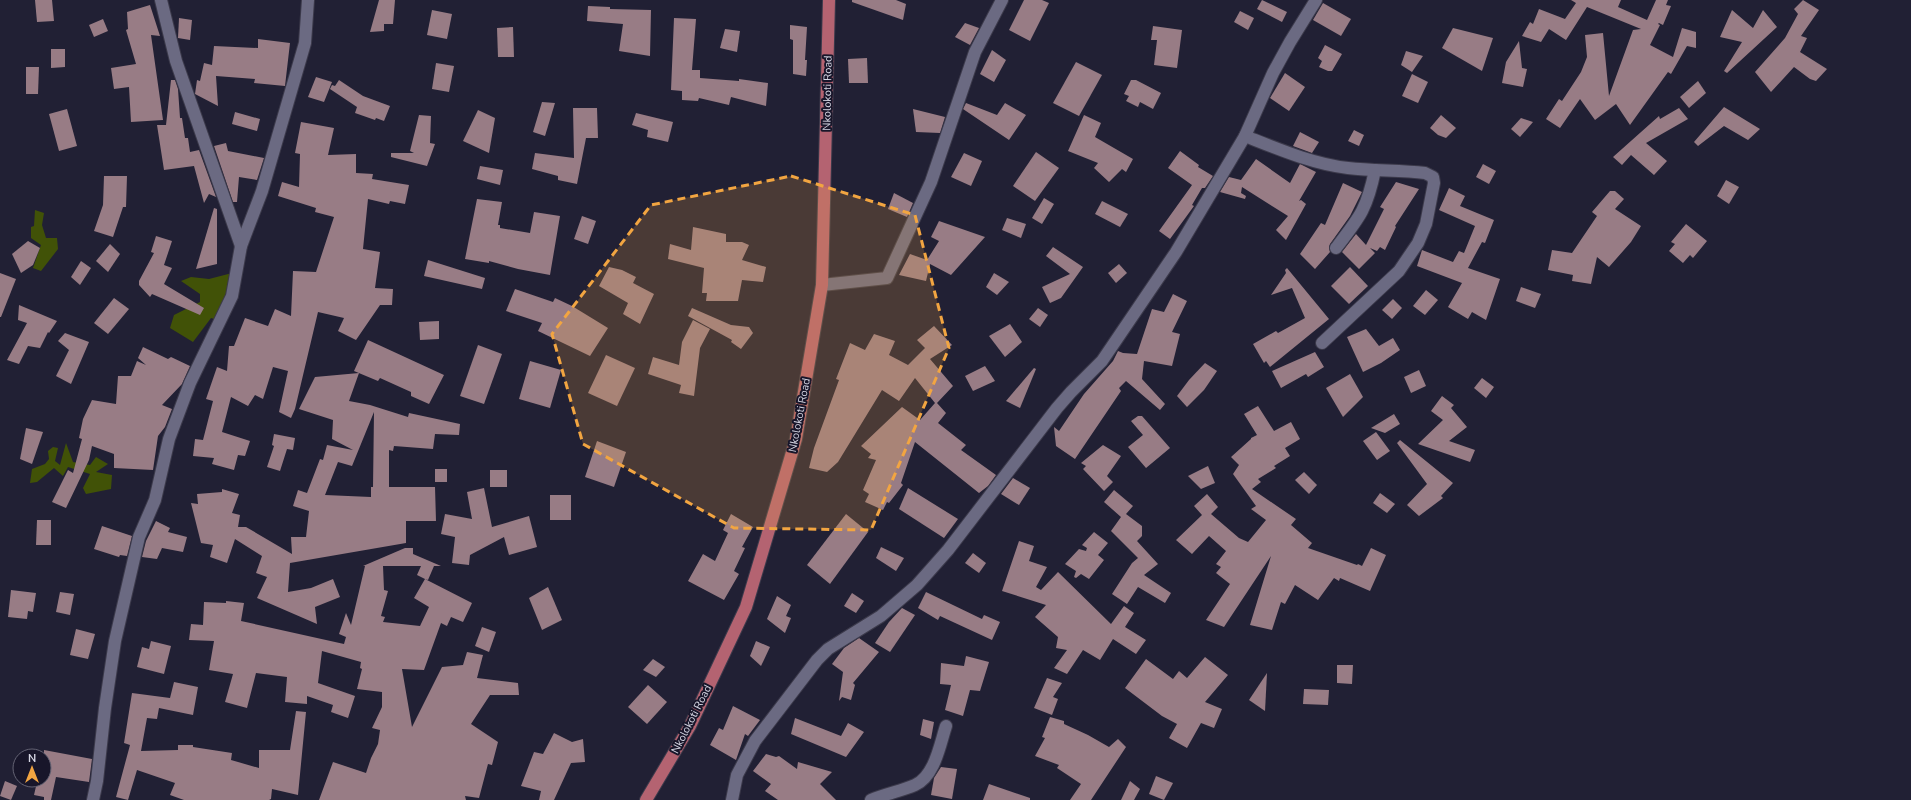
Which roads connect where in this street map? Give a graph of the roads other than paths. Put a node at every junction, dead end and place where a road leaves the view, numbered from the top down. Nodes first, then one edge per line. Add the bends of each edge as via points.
1 (161, 0) edge
2 (308, 0) edge
3 (829, 0) edge
4 (1002, 0) edge
5 (1316, 0) edge
6 (1245, 136) junction
7 (1375, 170) junction
8 (241, 246) junction
9 (1336, 248) dead end
10 (822, 285) junction
11 (1322, 343) dead end
12 (946, 726) dead end
13 (92, 800) edge
14 (646, 800) edge
15 (732, 800) edge
16 (871, 800) edge

1 - 8 street via 179,69
2 - 8 street via 305,43 262,191
3 - 10 main road, Nkolokoti Road
4 - 10 street via 975,52 931,182 887,278
5 - 6 street via 1273,73
6 - 7 street via 1322,163
6 - 15 street via 1176,252 1102,360 1057,408 948,550 917,585 881,616 828,649 817,660 755,741 737,774
7 - 9 street via 1370,196 1364,210
7 - 11 street via 1425,173 1433,177 1426,224 1418,244 1399,271
8 - 13 street via 232,296 190,383 169,439 155,500 139,537 115,641 97,781
10 - 14 main road, Nkolokoti Road via 796,439 746,607 690,726
12 - 16 street via 930,770 924,779

